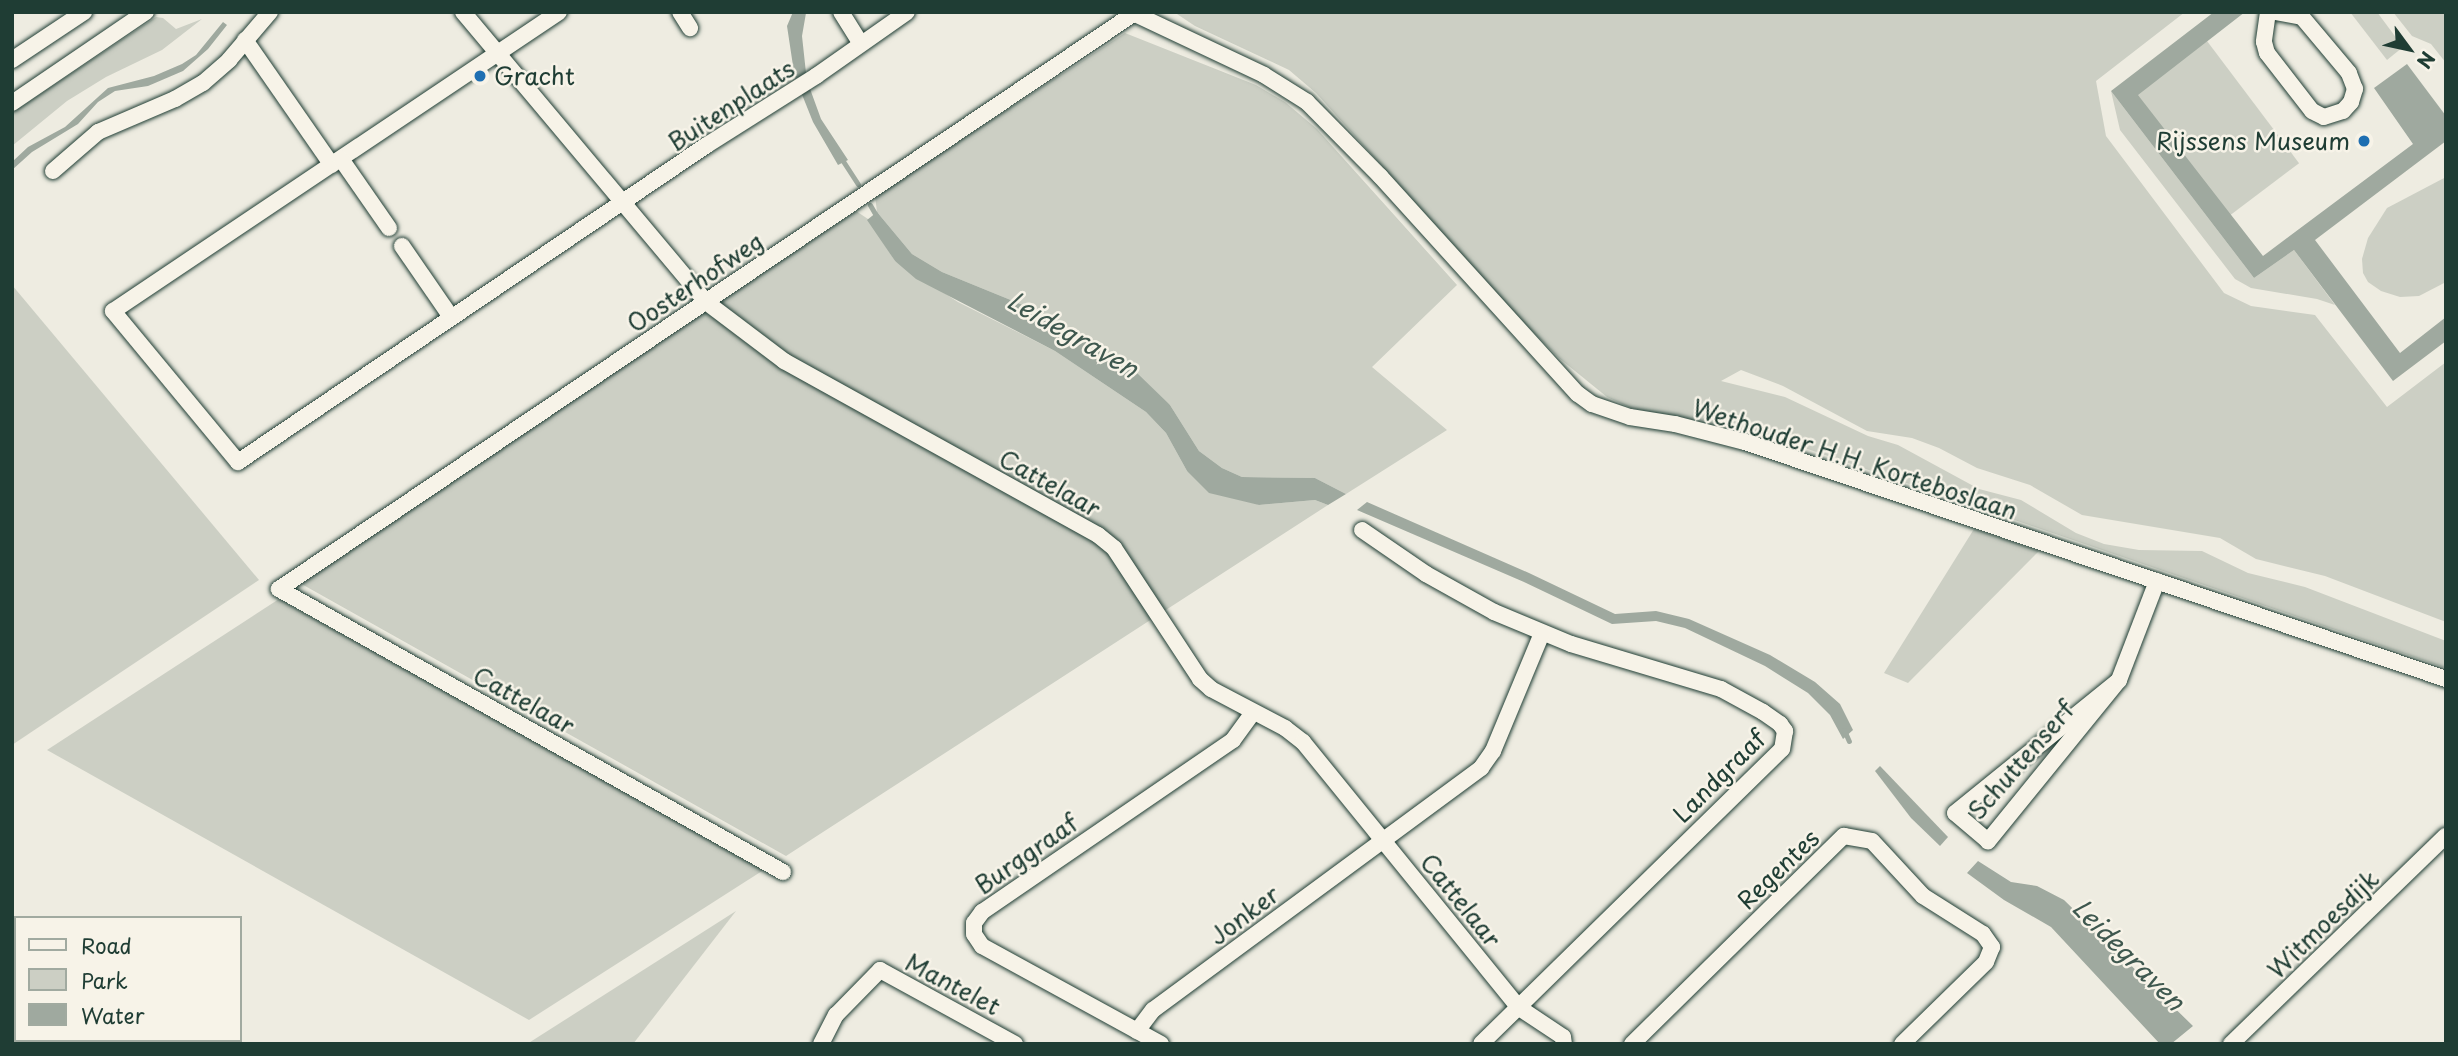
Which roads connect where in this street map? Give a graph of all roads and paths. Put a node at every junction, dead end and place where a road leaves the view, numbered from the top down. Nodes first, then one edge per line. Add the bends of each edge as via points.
1 (84, 12) edge
2 (146, 12) edge
3 (270, 12) edge
4 (463, 12) edge
5 (559, 12) edge
6 (680, 12) edge
7 (841, 12) edge
8 (907, 12) edge
9 (2268, 12) edge
10 (2276, 12) edge
11 (1134, 13) edge
12 (690, 28) dead end
13 (245, 40) junction
14 (860, 43) junction
15 (498, 53) junction
16 (12, 60) edge
17 (13, 102) edge
18 (336, 162) junction
19 (53, 171) dead end
20 (625, 203) junction
21 (389, 228) dead end
22 (402, 246) dead end
23 (706, 302) junction
24 (450, 317) junction
25 (1362, 530) dead end
26 (2157, 581) junction
27 (279, 589) joint
28 (1542, 633) junction
29 (2446, 679) edge
30 (2119, 680) junction
31 (1253, 712) junction
32 (2446, 836) edge
33 (1383, 839) junction
34 (783, 872) dead end
35 (1518, 1007) junction
36 (1137, 1031) junction
37 (821, 1044) edge
38 (1015, 1044) edge
39 (1161, 1044) edge
40 (1481, 1044) edge
41 (1564, 1044) edge
42 (1632, 1044) edge
43 (1902, 1044) edge
44 (2231, 1044) edge

1 - 16 street
2 - 17 street
3 - 13 street
4 - 15 street, Cattelaar
5 - 15 street
6 - 12 street
7 - 14 street
8 - 14 street, Buitenplaats
9 - 10 street via 2267,53 2312,111 2324,117 2343,111 2355,89 2349,73 2302,17
11 - 23 street, Oosterhofweg
11 - 26 street, Wethouder H.H. Korteboslaan via 1264,75 1307,102 1570,387 1591,404 1745,442
13 - 18 street
13 - 19 street via 203,82 98,132
14 - 20 street, Buitenplaats
15 - 18 street
15 - 20 street, Cattelaar
18 - 21 street
18 - 24 street via 113,311 238,462
20 - 23 street, Cattelaar
20 - 24 street
22 - 24 street
23 - 27 street, Oosterhofweg
23 - 31 street, Cattelaar via 784,362 1098,535 1114,548 1200,679
25 - 28 street, Landgraaf via 1449,587
26 - 29 street, Wethouder H.H. Korteboslaan
26 - 30 street, Schuttenserf
27 - 34 street, Cattelaar
28 - 33 street via 1486,761
28 - 35 street, Landgraaf via 1721,689 1777,721 1786,736 1782,749
30 - 30 street, Schuttenserf via 2078,713 1955,813 1988,841
31 - 33 street, Cattelaar via 1303,742
31 - 36 street, Burggraaf via 1233,740 982,912 974,923 974,934 982,946
32 - 44 street, Witmoesdijk
33 - 35 street, Cattelaar
33 - 36 street, Jonker via 1153,1010
35 - 40 street
35 - 41 street, Cattelaar via 1563,1037
36 - 39 street, Burggraaf
37 - 38 street, Mantelet via 836,1015 880,970
42 - 43 street, Regentes via 1844,836 1872,841 1923,896 1983,934 1992,947 1986,962

